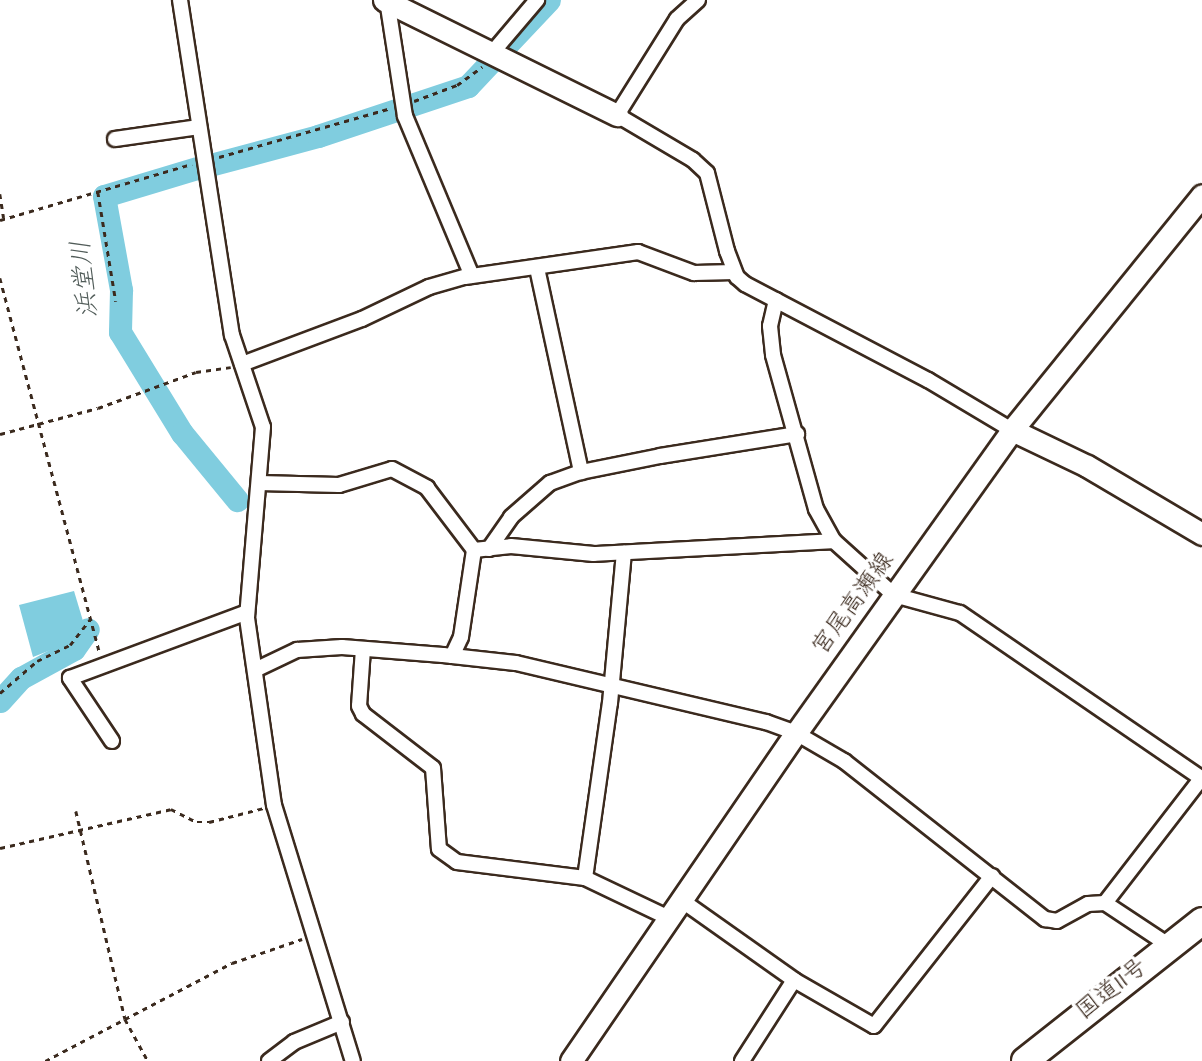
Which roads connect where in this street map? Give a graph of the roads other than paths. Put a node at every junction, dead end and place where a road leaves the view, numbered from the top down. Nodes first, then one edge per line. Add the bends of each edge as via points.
1 (180, 0) edge
2 (537, 0) edge
3 (698, 0) edge
4 (386, 1) edge
5 (496, 55) junction
6 (617, 115) junction
7 (199, 127) junction
8 (115, 139) dead end
9 (1202, 195) edge
10 (537, 268) junction
11 (734, 272) junction
12 (472, 276) junction
13 (776, 300) junction
14 (242, 364) junction
15 (1012, 430) junction
16 (797, 435) junction
17 (581, 472) junction
18 (259, 483) junction
19 (1202, 534) edge
20 (834, 541) junction
21 (489, 549) junction
22 (474, 550) junction
23 (624, 554) junction
24 (894, 595) junction
25 (247, 612) junction
26 (363, 649) junction
27 (452, 656) junction
28 (255, 670) junction
29 (612, 685) junction
30 (796, 733) junction
31 (112, 741) dead end
32 (1202, 779) edge
33 (992, 876) junction
34 (585, 878) junction
35 (684, 902) junction
36 (1105, 903) junction
37 (671, 919) junction
38 (1202, 921) edge
39 (1170, 946) junction
40 (794, 980) junction
41 (342, 1022) junction
42 (269, 1061) edge
43 (354, 1061) edge
44 (572, 1061) edge
45 (742, 1061) edge
46 (1025, 1061) edge

1 - 7 street
2 - 5 street
3 - 6 street via 677,19
4 - 5 main road
4 - 12 street via 403,109
5 - 6 main road
6 - 11 street via 707,173
7 - 8 street
7 - 14 street via 232,335
9 - 15 main road, 宮尾高瀬線
10 - 11 street via 638,252 694,273
10 - 12 street
10 - 17 street
11 - 13 street via 745,284
12 - 14 street via 429,287 362,319
13 - 15 street
13 - 16 street via 770,338
14 - 18 street via 262,419
15 - 19 main road via 1087,466
15 - 24 main road, 宮尾高瀬線
16 - 17 street
16 - 20 street via 816,509
17 - 21 street via 531,496
18 - 22 street via 339,485 392,469 427,488
18 - 25 street
20 - 23 street
20 - 24 street
21 - 22 street
21 - 23 street via 511,546
22 - 27 street via 461,637
23 - 29 street
24 - 30 main road, 宮尾高瀬線
24 - 32 street via 960,613
25 - 28 street
25 - 31 street via 70,678
26 - 27 street
26 - 28 street via 297,650
26 - 34 street via 359,706 363,714 433,768 439,849 457,862
27 - 29 street via 516,663
28 - 41 street via 274,805
29 - 30 street
29 - 34 street
30 - 33 street via 855,769
30 - 35 main road, 宮尾高瀬線
32 - 36 street
33 - 36 street via 1051,921 1088,904
33 - 40 street via 874,1026
34 - 37 street
35 - 37 main road, 宮尾高瀬線
35 - 40 street
36 - 39 street
37 - 44 main road, 宮尾高瀬線
38 - 39 highway, 国道11号
39 - 46 highway, 国道11号
40 - 45 street
41 - 42 street via 294,1042
41 - 43 street

